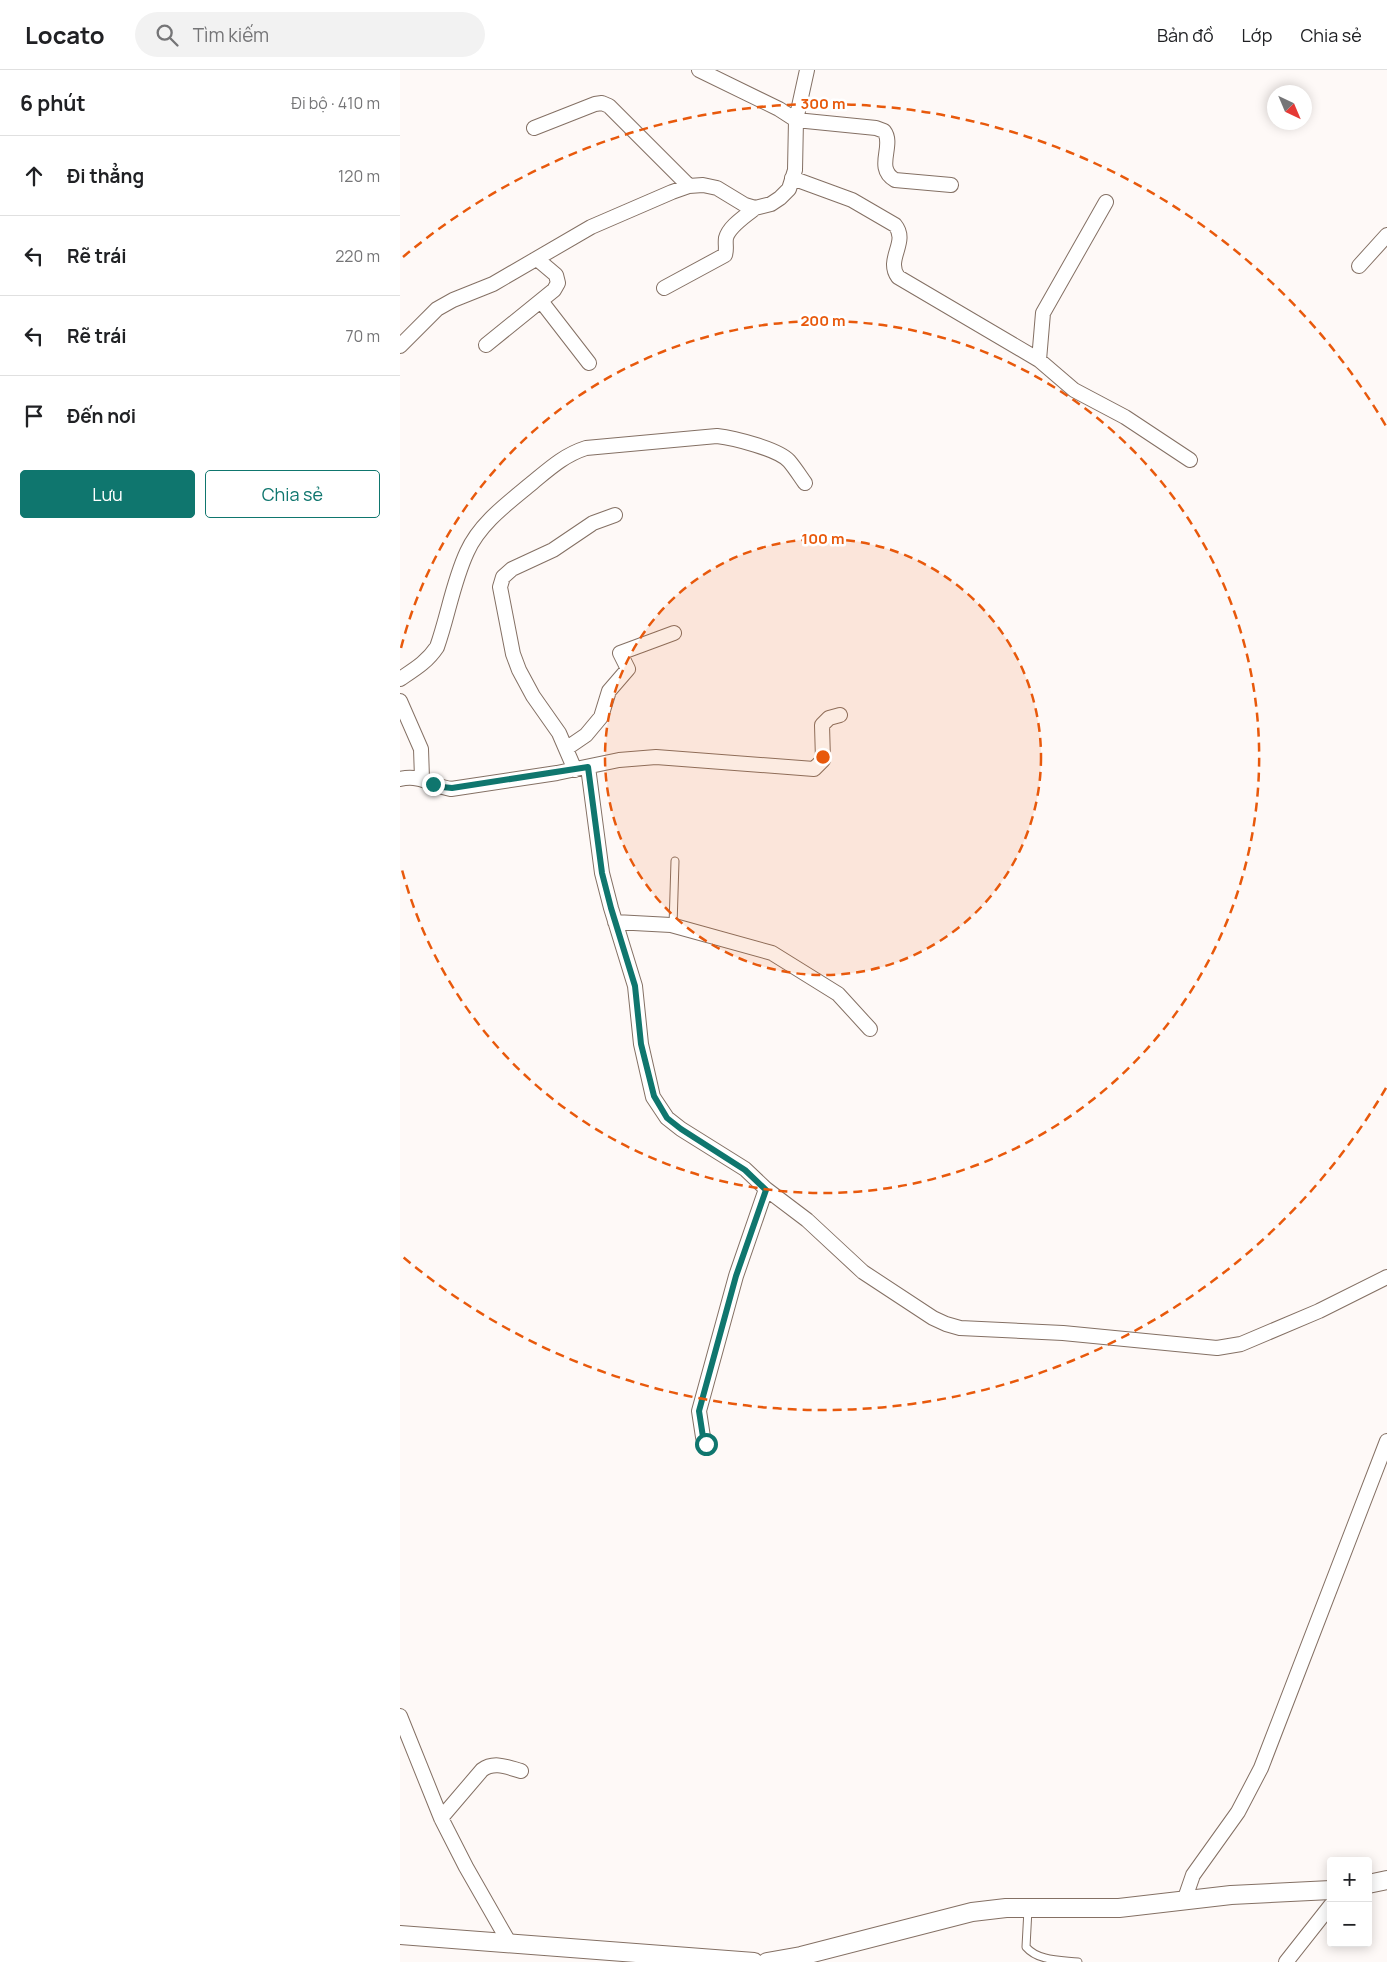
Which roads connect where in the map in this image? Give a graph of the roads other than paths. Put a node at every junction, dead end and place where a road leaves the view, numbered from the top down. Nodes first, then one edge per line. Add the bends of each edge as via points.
1 (700, 70) edge
2 (807, 70) edge
3 (796, 120) junction
4 (534, 128) dead end
5 (792, 178) junction
6 (951, 185) dead end
7 (689, 186) junction
8 (1106, 202) dead end
9 (755, 208) junction
10 (1387, 235) edge
11 (537, 259) junction
12 (1359, 266) dead end
13 (664, 288) dead end
14 (541, 301) junction
15 (486, 345) dead end
16 (400, 346) edge
17 (1039, 360) junction
18 (589, 363) dead end
19 (1190, 460) dead end
20 (805, 484) dead end
21 (615, 515) dead end
22 (674, 633) dead end
23 (400, 679) edge
24 (400, 701) edge
25 (840, 715) dead end
26 (567, 748) junction
27 (581, 768) junction
28 (422, 778) junction
29 (400, 779) edge
30 (675, 861) dead end
31 (615, 922) junction
32 (672, 926) junction
33 (870, 1029) dead end
34 (766, 1190) junction
35 (1387, 1277) edge
36 (1387, 1441) edge
37 (706, 1444) dead end
38 (400, 1716) edge
39 (521, 1771) dead end
40 (441, 1818) junction
41 (1387, 1880) edge
42 (1372, 1883) edge
43 (1327, 1890) edge
44 (1184, 1901) junction
45 (1028, 1908) junction
46 (1327, 1910) edge
47 (400, 1935) edge
48 (510, 1944) junction
49 (754, 1962) edge
50 (767, 1962) edge
51 (1078, 1962) edge
52 (1286, 1962) edge

1 - 3 street
2 - 3 street
3 - 5 street
3 - 6 street via 881,129 887,136 885,170 890,177
4 - 7 street via 602,103 609,106
5 - 9 street via 789,189 780,198
5 - 17 street via 852,200 894,225 900,238 894,263 898,277
7 - 9 street via 717,188
7 - 11 street via 591,228
8 - 17 street via 1043,313
9 - 13 street via 731,230 726,238 725,255
10 - 12 street
11 - 14 street via 556,275 558,283
11 - 16 street via 493,284 437,309
14 - 15 street
14 - 18 street
17 - 19 street via 1074,390 1125,417
20 - 23 street via 780,454 731,437 586,448 572,453 558,461 485,525 467,551 437,647 422,665
21 - 26 street via 593,523 558,547 512,568 503,577 500,587 519,670
22 - 26 street via 620,652 628,669 609,691 601,717 586,735
24 - 28 street via 420,749
25 - 27 street via 829,718 822,725 823,760 814,769 656,757
26 - 27 street
27 - 28 street via 452,788
27 - 31 street
28 - 29 street
30 - 32 lane
31 - 32 street
31 - 34 street via 635,986 641,1044 659,1108 681,1129 745,1170
32 - 33 street via 772,953 786,960 838,994
34 - 35 street via 806,1220 862,1272 933,1318 960,1328 1228,1347 1318,1311
34 - 37 street via 736,1276 699,1411
36 - 44 street via 1261,1768 1238,1812 1193,1875
38 - 40 street
39 - 40 street via 488,1766
40 - 48 street
41 - 42 street
43 - 44 street
44 - 45 street via 1119,1908
45 - 50 street via 972,1912
45 - 51 lane via 1026,1947 1037,1956
46 - 52 street
47 - 48 street
48 - 49 street

